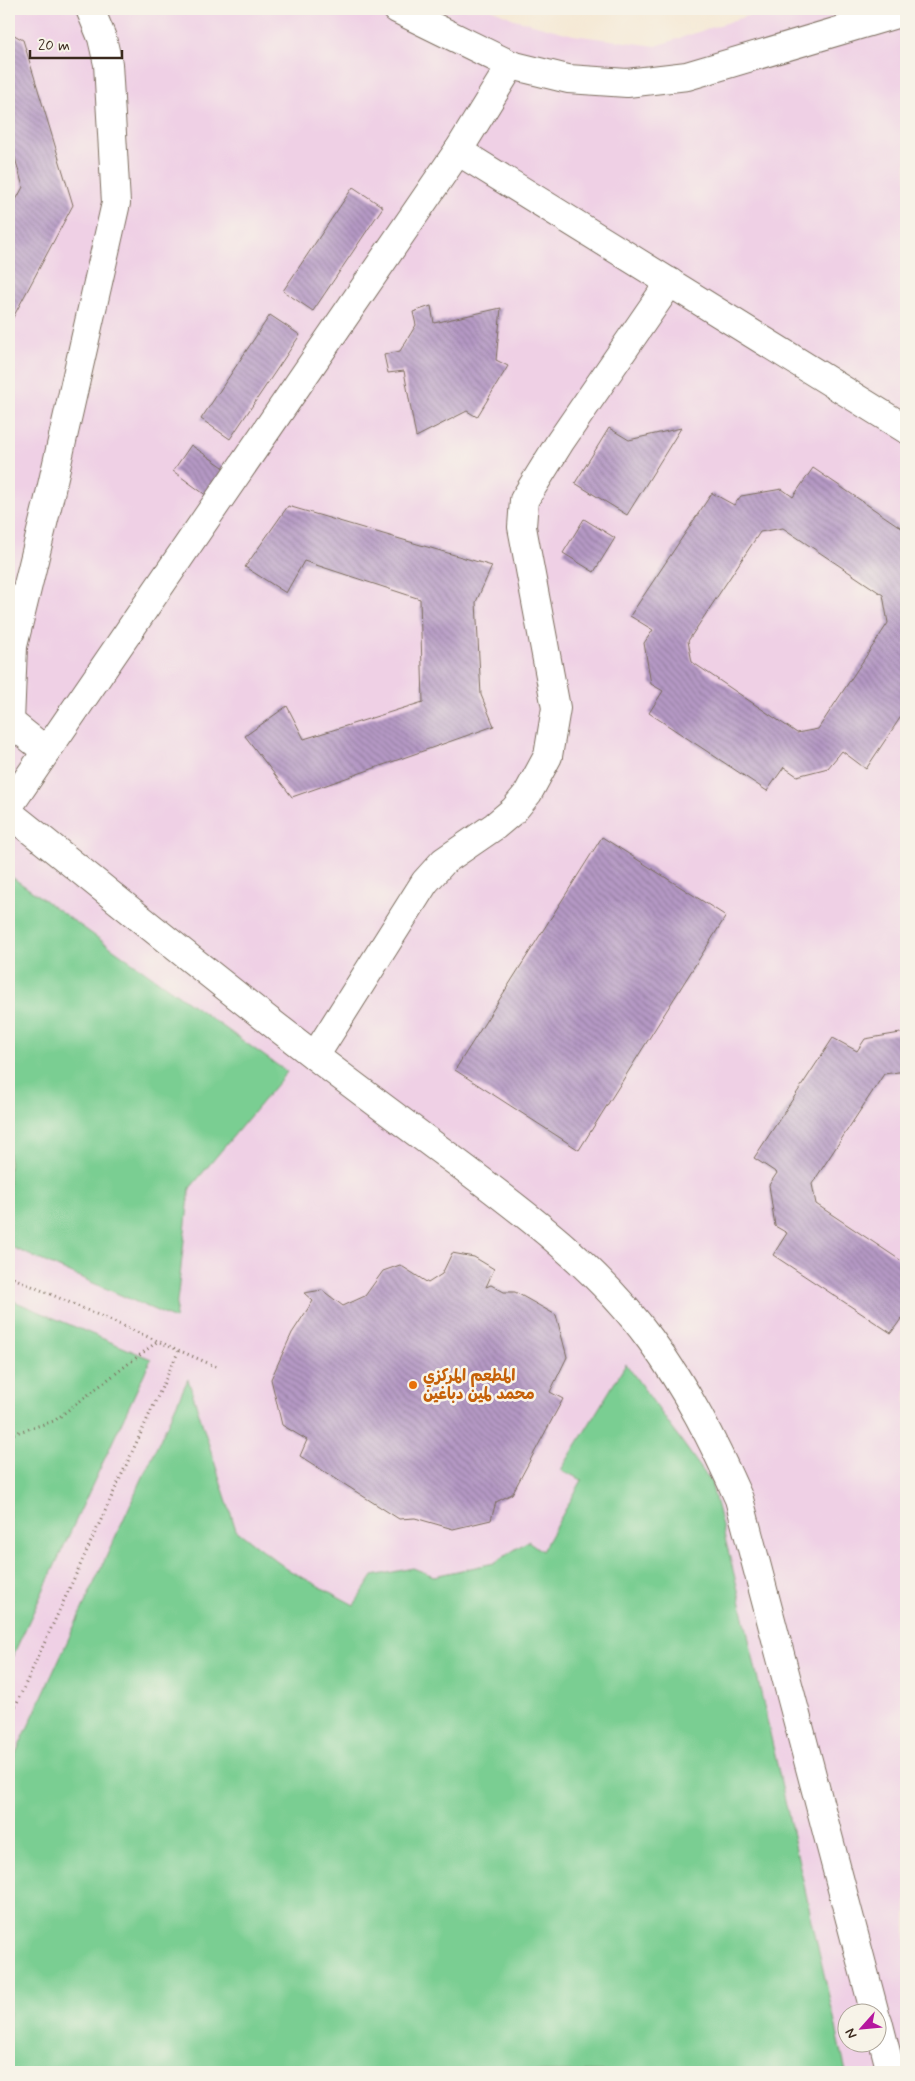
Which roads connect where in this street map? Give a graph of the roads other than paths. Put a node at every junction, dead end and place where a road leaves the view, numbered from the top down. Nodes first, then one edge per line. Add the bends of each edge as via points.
1 (90, 9) edge
2 (397, 9) edge
3 (906, 10) edge
4 (511, 65) junction
5 (458, 151) junction
6 (670, 282) junction
7 (906, 429) edge
8 (15, 604) edge
9 (9, 722) edge
10 (46, 751) junction
11 (9, 806) edge
12 (9, 813) edge
13 (315, 1056) junction
14 (872, 2004) edge
15 (886, 2054) edge
16 (891, 2072) edge

1 - 8 lane via 108,64 116,203
2 - 4 lane
3 - 4 lane via 687,76 657,81 597,82
4 - 5 lane
5 - 6 lane
5 - 10 lane
6 - 7 lane
6 - 13 lane via 524,500 522,527 556,708 548,756 540,775 514,810 444,861 425,882
8 - 9 lane
9 - 10 lane
10 - 11 lane
12 - 13 lane
13 - 14 lane via 519,1208 566,1247 650,1338 684,1389 714,1443 739,1499
15 - 16 lane

